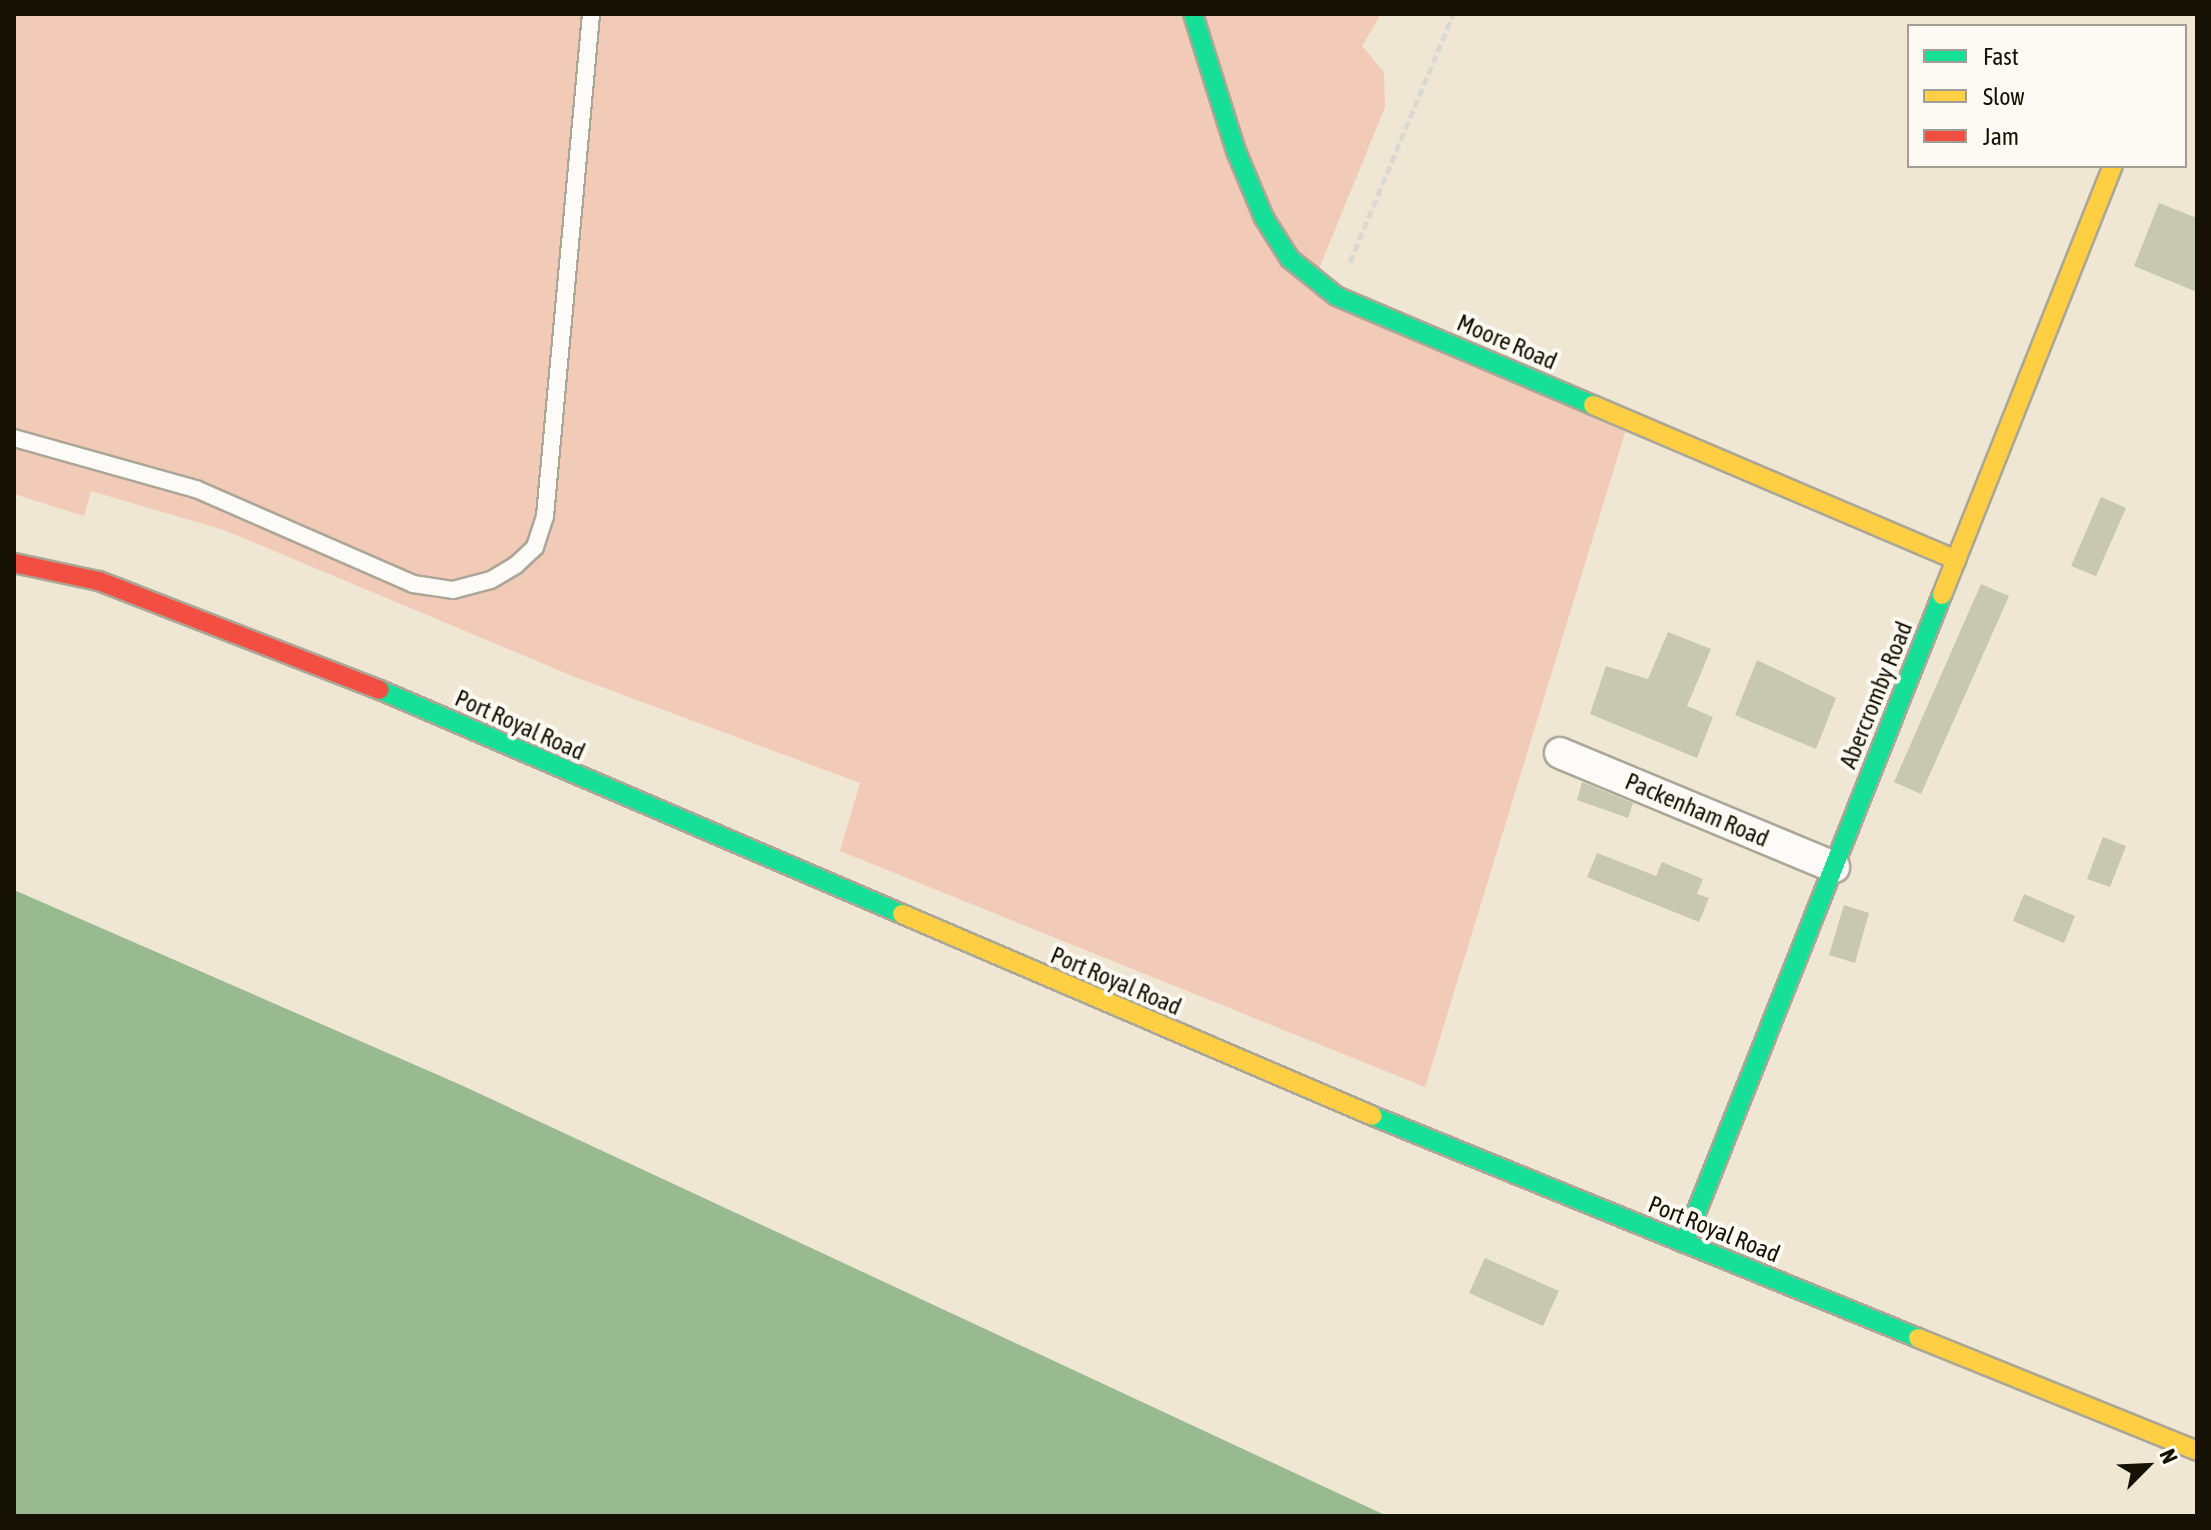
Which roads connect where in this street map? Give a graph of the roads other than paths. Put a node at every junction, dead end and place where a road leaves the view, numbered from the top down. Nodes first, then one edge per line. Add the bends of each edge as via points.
1 (591, 14) edge
2 (1193, 14) edge
3 (2112, 168) edge
4 (14, 438) edge
5 (1956, 560) junction
6 (14, 563) edge
7 (1560, 753) dead end
8 (1834, 867) junction
9 (1684, 1243) junction
10 (2197, 1451) edge

1 - 4 lane via 545,516 535,547 516,565 491,580 453,590 413,584 196,489
2 - 5 main road, Moore Road via 1236,151 1264,218 1290,259 1336,296
3 - 5 main road, Abercromby Road
5 - 8 main road, Abercromby Road
6 - 9 main road, Port Royal Road via 99,581 378,689 1357,1110
7 - 8 street, Packenham Road
8 - 9 main road, Abercromby Road
9 - 10 main road, Port Royal Road

